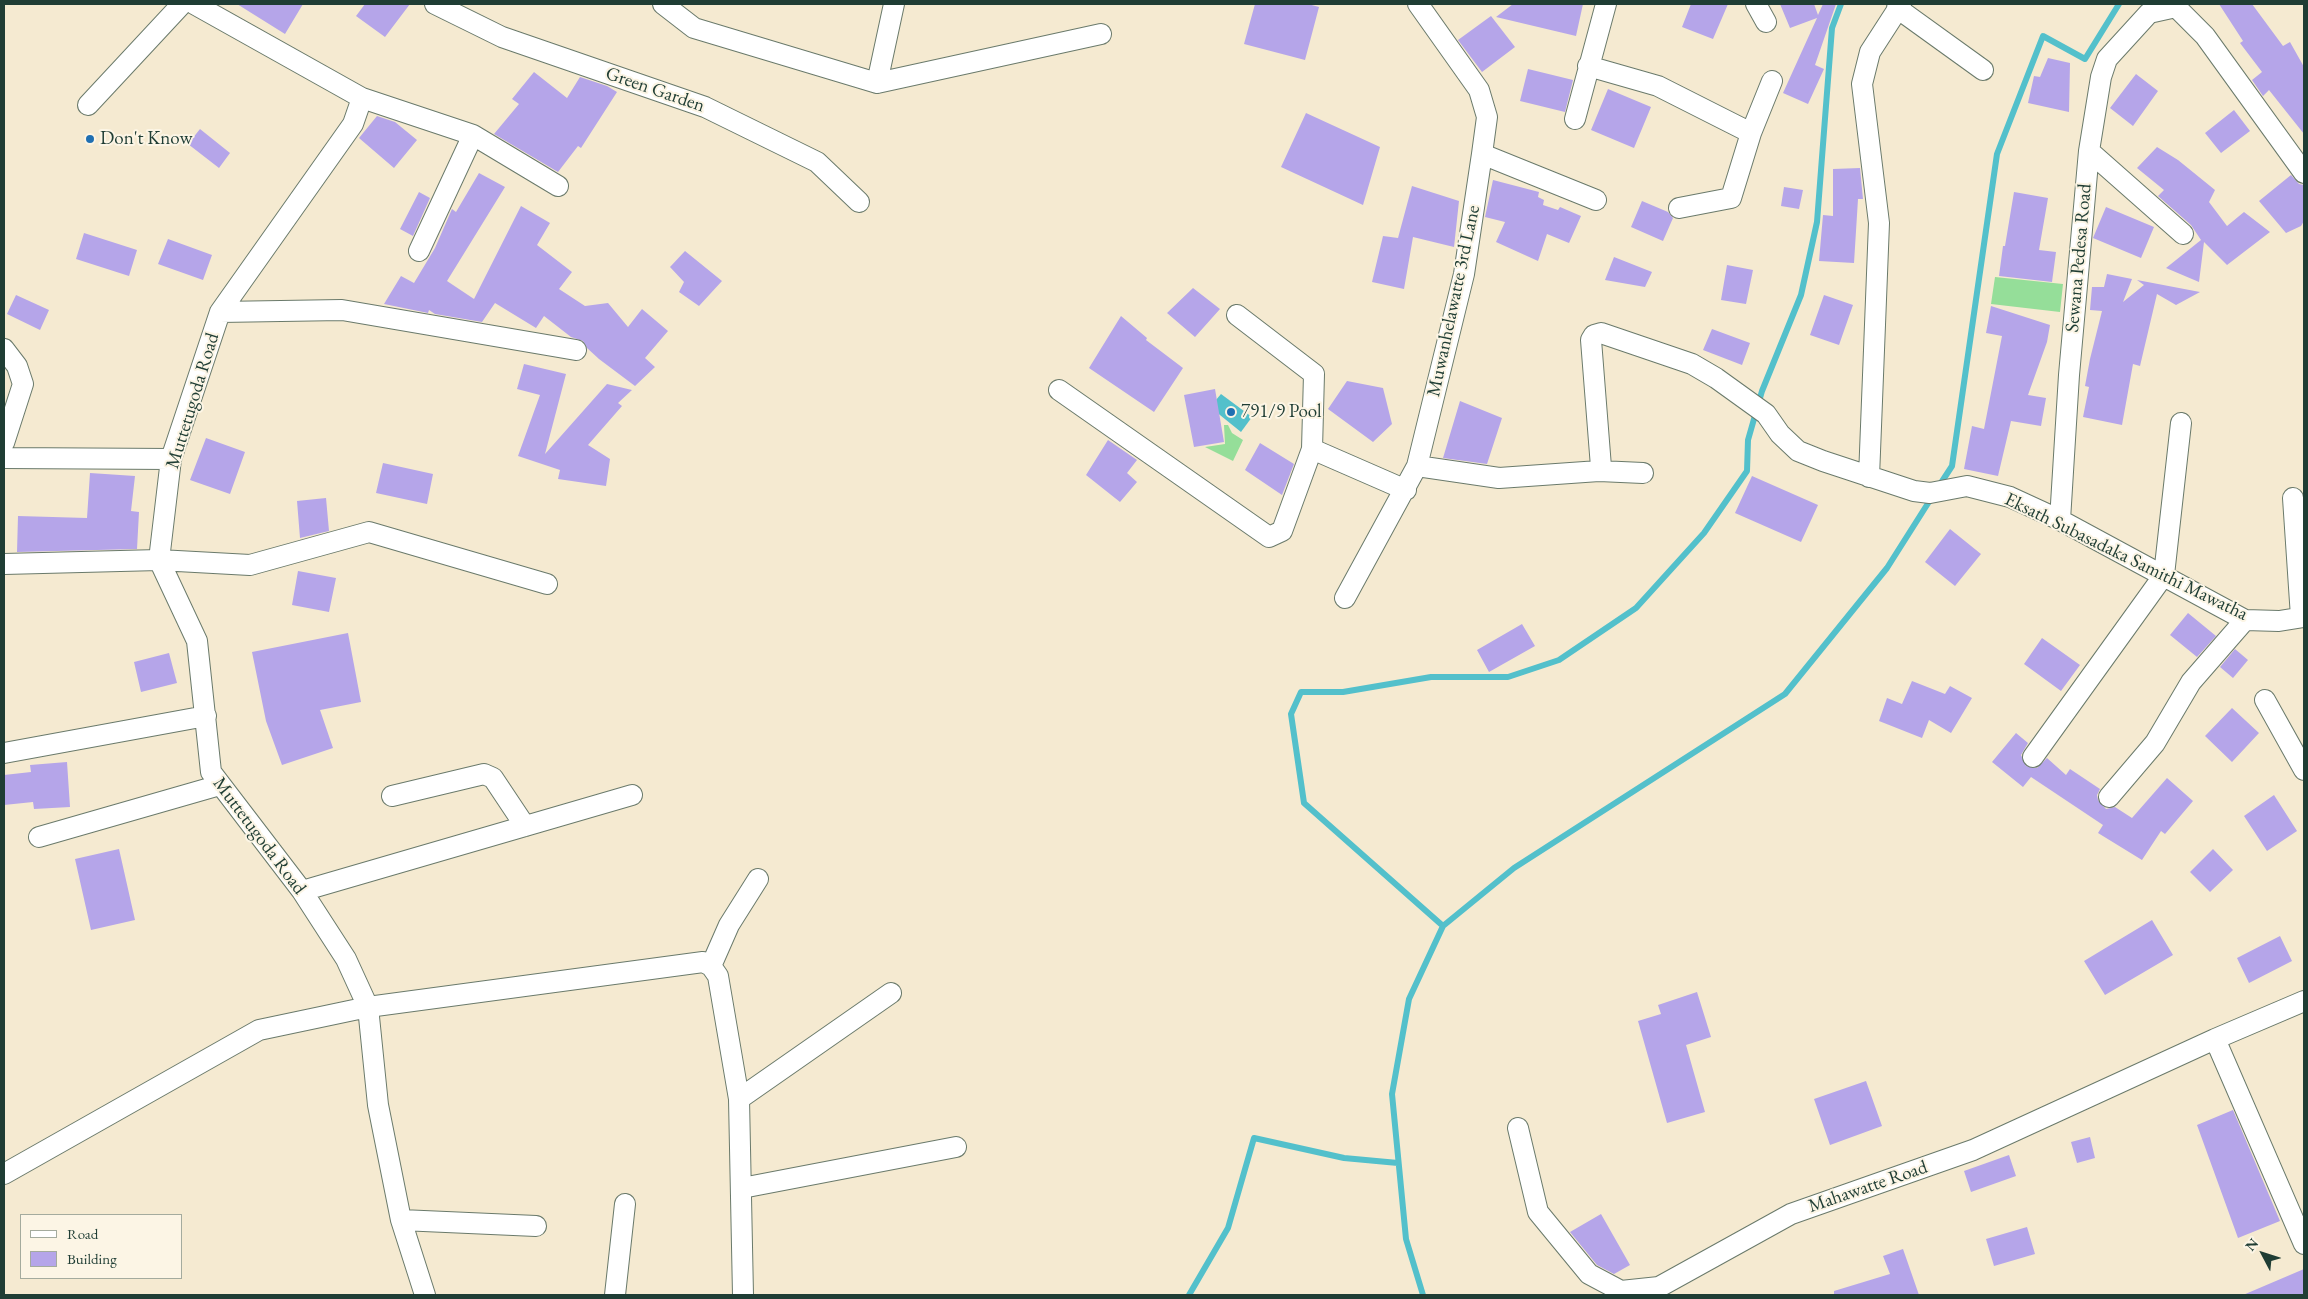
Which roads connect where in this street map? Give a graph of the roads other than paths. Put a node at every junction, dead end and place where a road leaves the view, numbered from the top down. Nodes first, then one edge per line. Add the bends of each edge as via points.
1 (182, 4) edge
2 (194, 4) edge
3 (436, 4) edge
4 (664, 4) edge
5 (894, 4) edge
6 (1418, 4) edge
7 (1606, 4) edge
8 (1756, 4) edge
9 (1899, 6) edge
10 (2147, 8) edge
11 (1766, 22) dead end
12 (1101, 34) dead end
13 (1588, 66) junction
14 (1983, 70) dead end
15 (1772, 81) dead end
16 (877, 82) junction
17 (362, 98) junction
18 (88, 105) dead end
19 (1575, 119) dead end
20 (1751, 134) junction
21 (473, 135) junction
22 (2089, 151) junction
23 (1482, 154) junction
24 (2304, 173) edge
25 (558, 186) dead end
26 (1596, 200) dead end
27 (859, 202) dead end
28 (1679, 208) dead end
29 (2183, 234) dead end
30 (419, 250) dead end
31 (220, 312) junction
32 (1237, 315) dead end
33 (4, 349) edge
34 (576, 350) dead end
35 (1060, 390) dead end
36 (2181, 423) dead end
37 (4, 443) edge
38 (1312, 449) junction
39 (4, 458) edge
40 (171, 459) junction
41 (1417, 466) junction
42 (1599, 470) junction
43 (1643, 473) dead end
44 (1868, 477) junction
45 (1406, 490) junction
46 (2292, 498) dead end
47 (2060, 520) junction
48 (159, 560) junction
49 (4, 564) edge
50 (2164, 576) junction
51 (548, 584) dead end
52 (1345, 598) dead end
53 (2302, 617) edge
54 (2245, 620) junction
55 (2265, 700) dead end
56 (206, 716) junction
57 (4, 752) edge
58 (2033, 756) dead end
59 (2304, 770) edge
60 (220, 785) junction
61 (632, 795) dead end
62 (392, 796) dead end
63 (2110, 797) dead end
64 (525, 826) junction
65 (40, 837) dead end
66 (758, 879) dead end
67 (302, 891) junction
68 (711, 966) junction
69 (891, 994) dead end
70 (2304, 1001) edge
71 (368, 1007) junction
72 (2215, 1038) junction
73 (739, 1099) junction
74 (1518, 1128) dead end
75 (956, 1147) dead end
76 (4, 1174) edge
77 (742, 1188) junction
78 (624, 1204) dead end
79 (401, 1220) junction
80 (536, 1226) dead end
81 (2304, 1244) edge
82 (425, 1295) edge
83 (615, 1295) edge
84 (743, 1295) edge

1 - 18 street
2 - 17 street
3 - 27 street, Green Garden via 502,37 705,107 817,162
4 - 16 street via 694,28
5 - 16 street
6 - 23 street, Muwanhelawatte 3rd Lane via 1479,90 1487,117
7 - 13 street
8 - 11 street
9 - 14 street
9 - 44 street via 1870,52 1862,84 1879,224
10 - 22 street, Sewana Pedesa Road via 2107,59
10 - 24 street, Sewana Pedesa Road via 2176,7 2205,36
12 - 16 street
13 - 19 street
13 - 20 street via 1658,86
15 - 20 street
17 - 21 street
17 - 31 street, Muttetugoda Road via 353,124
20 - 28 street via 1731,198
21 - 25 street
21 - 30 street
22 - 29 street
22 - 47 street, Sewana Pedesa Road
23 - 26 street
23 - 41 street, Muwanhelawatte 3rd Lane via 1464,274
31 - 34 street via 342,310
31 - 40 street, Muttetugoda Road
32 - 38 street via 1314,374
33 - 37 street via 17,366 23,384
35 - 38 street via 1269,537 1282,531
36 - 50 street
38 - 45 street
39 - 40 street
40 - 48 street, Muttetugoda Road
41 - 42 street via 1499,478
41 - 45 street, Muwanhelawatte 3rd Lane
42 - 43 street
42 - 44 street, Eksath Subasadaka Samithi Mawatha via 1602,467 1591,346 1592,337 1597,333 1692,364 1766,414 1798,451
44 - 47 street, Eksath Subasadaka Samithi Mawatha via 1930,493 1967,486 2010,497
45 - 52 street, Muwanhelawatte 3rd Lane
46 - 53 street
47 - 50 street, Eksath Subasadaka Samithi Mawatha
48 - 49 street
48 - 51 street via 250,565 369,532
48 - 56 street, Muttetugoda Road via 197,640
50 - 54 street, Eksath Subasadaka Samithi Mawatha
50 - 58 street
53 - 54 street, Eksath Subasadaka Samithi Mawatha via 2280,621
54 - 63 street via 2191,682 2155,743
55 - 59 street
56 - 57 street
56 - 60 street, Muttetugoda Road via 211,772
60 - 65 street
60 - 67 street, Muttetugoda Road
61 - 64 street
62 - 64 street via 484,774 493,778
64 - 67 street
66 - 68 street via 729,925
67 - 71 street, Muttetugoda Road via 346,959
68 - 71 street via 703,962
68 - 73 street via 718,976
69 - 73 street
70 - 72 street, Mahawatte Road
71 - 76 street via 259,1030
71 - 79 street, Muttetugoda Road via 378,1105
72 - 74 street, Mahawatte Road via 1973,1150 1790,1214 1659,1287 1621,1291 1589,1274 1538,1212
72 - 81 street
73 - 77 street
75 - 77 street
77 - 84 street
78 - 83 street
79 - 80 street
79 - 82 street, Muttetugoda Road

